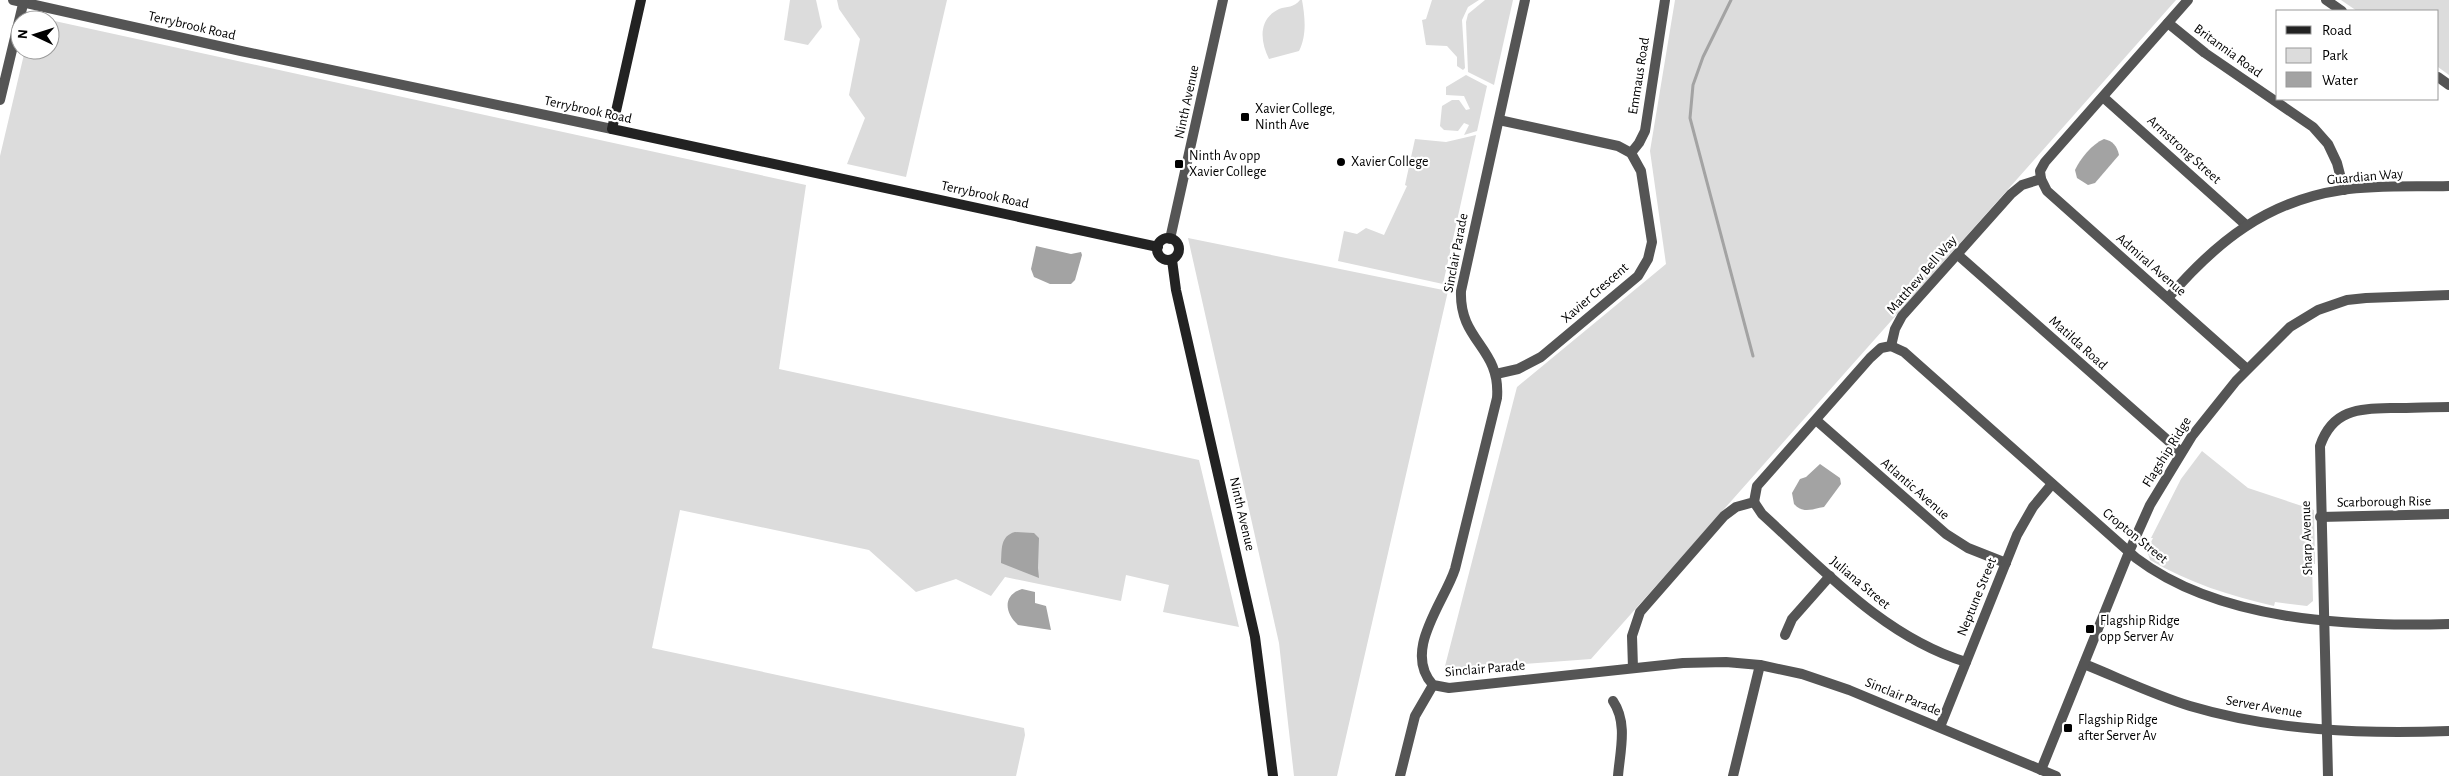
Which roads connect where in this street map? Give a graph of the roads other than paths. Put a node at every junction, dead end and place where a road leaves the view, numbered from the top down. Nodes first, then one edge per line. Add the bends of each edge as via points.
1 (641, 0) edge
2 (1223, 0) edge
3 (1525, 0) edge
4 (1665, 0) edge
5 (2188, 0) edge
6 (2326, 0) edge
7 (20, 1) edge
8 (2341, 10) edge
9 (2168, 22) junction
10 (2103, 97) junction
11 (0, 100) edge
12 (1499, 120) junction
13 (612, 129) junction
14 (1632, 153) junction
15 (2041, 179) junction
16 (2449, 186) edge
17 (2344, 190) junction
18 (2246, 225) junction
19 (1170, 239) junction
20 (1158, 247) junction
21 (1958, 254) junction
22 (1172, 260) junction
23 (2449, 295) edge
24 (2168, 298) junction
25 (1892, 346) junction
26 (2247, 369) junction
27 (1496, 374) junction
28 (2449, 407) edge
29 (1816, 420) junction
30 (2181, 452) junction
31 (2052, 484) junction
32 (1754, 502) junction
33 (2449, 514) edge
34 (2320, 517) junction
35 (2129, 552) junction
36 (2006, 563) junction
37 (1830, 576) junction
38 (2323, 619) junction
39 (2449, 624) edge
40 (1785, 635) dead end
41 (1966, 662) junction
42 (2084, 664) junction
43 (1760, 665) junction
44 (1634, 668) junction
45 (1433, 686) junction
46 (1612, 701) dead end
47 (1940, 727) junction
48 (2327, 730) junction
49 (2449, 731) edge
50 (2041, 770) junction
51 (1273, 776) edge
52 (1400, 776) edge
53 (1618, 776) edge
54 (1733, 776) edge
55 (2056, 776) edge
56 (2328, 776) edge

1 - 13 main road
2 - 19 street, Ninth Avenue
3 - 12 street, Sinclair Parade
4 - 14 street, Emmaus Road via 1645,131
5 - 9 street
6 - 8 street
7 - 11 street
7 - 13 street, Terrybrook Road
9 - 10 street
9 - 17 street, Britannia Road via 2205,53 2313,128 2328,144
10 - 15 street via 2045,162 2040,171
10 - 18 street, Armstrong Street
12 - 14 street via 1618,146
12 - 27 street, Sinclair Parade via 1460,303 1465,323 1486,352
13 - 20 main road, Terrybrook Road
14 - 27 street, Xavier Crescent via 1641,171 1651,231 1651,250 1644,268 1541,357 1518,369
15 - 21 street, Matthew Bell Way via 2016,189
15 - 24 street, Admiral Avenue via 2047,191
16 - 17 street, Guardian Way
17 - 18 street, Guardian Way via 2290,204
18 - 24 street, Guardian Way via 2210,253
19 - 20 main road
19 - 22 main road via 1179,249
20 - 22 main road via 1162,258
21 - 25 street, Matthew Bell Way via 1902,316 1895,329
21 - 30 street, Matilda Road
22 - 51 main road, Ninth Avenue via 1176,290 1257,645
23 - 26 street, Flagship Ridge via 2366,298 2333,304 2290,327
24 - 26 street, Admiral Avenue
25 - 29 street via 1875,353
25 - 31 street, Cropton Street via 1904,352
26 - 30 street, Flagship Ridge via 2212,408
27 - 45 street, Sinclair Parade via 1497,398 1450,584 1424,636 1425,674
28 - 34 street, Sharp Avenue via 2358,410 2335,421 2320,446
29 - 32 street via 1757,486
29 - 36 street, Atlantic Avenue via 1946,534 1968,548
30 - 35 street, Flagship Ridge via 2150,505
31 - 35 street, Cropton Street
31 - 36 street, Neptune Street via 2025,520
32 - 37 street, Juliana Street via 1762,514
32 - 44 street via 1736,507 1724,516 1640,612 1632,636
33 - 34 street, Scarborough Rise
34 - 38 street, Sharp Avenue
35 - 38 street, Cropton Street via 2168,579 2217,598 2275,613
35 - 42 street, Flagship Ridge
36 - 41 street, Neptune Street
37 - 40 street via 1792,619
37 - 41 street, Juliana Street via 1887,624 1924,645
38 - 39 street, Cropton Street via 2381,624
38 - 48 street, Sharp Avenue
41 - 47 street, Neptune Street
42 - 48 street, Server Avenue via 2170,699 2214,712 2266,723
42 - 50 street, Flagship Ridge
43 - 44 street, Sinclair Parade via 1707,662
43 - 47 street, Sinclair Parade via 1823,681
43 - 54 street
44 - 45 street, Sinclair Parade via 1449,688
45 - 52 street via 1415,716
46 - 53 street via 1620,711 1622,721
47 - 50 street, Sinclair Parade
48 - 49 street, Server Avenue
48 - 56 street, Sharp Avenue
50 - 55 street, Sinclair Parade

